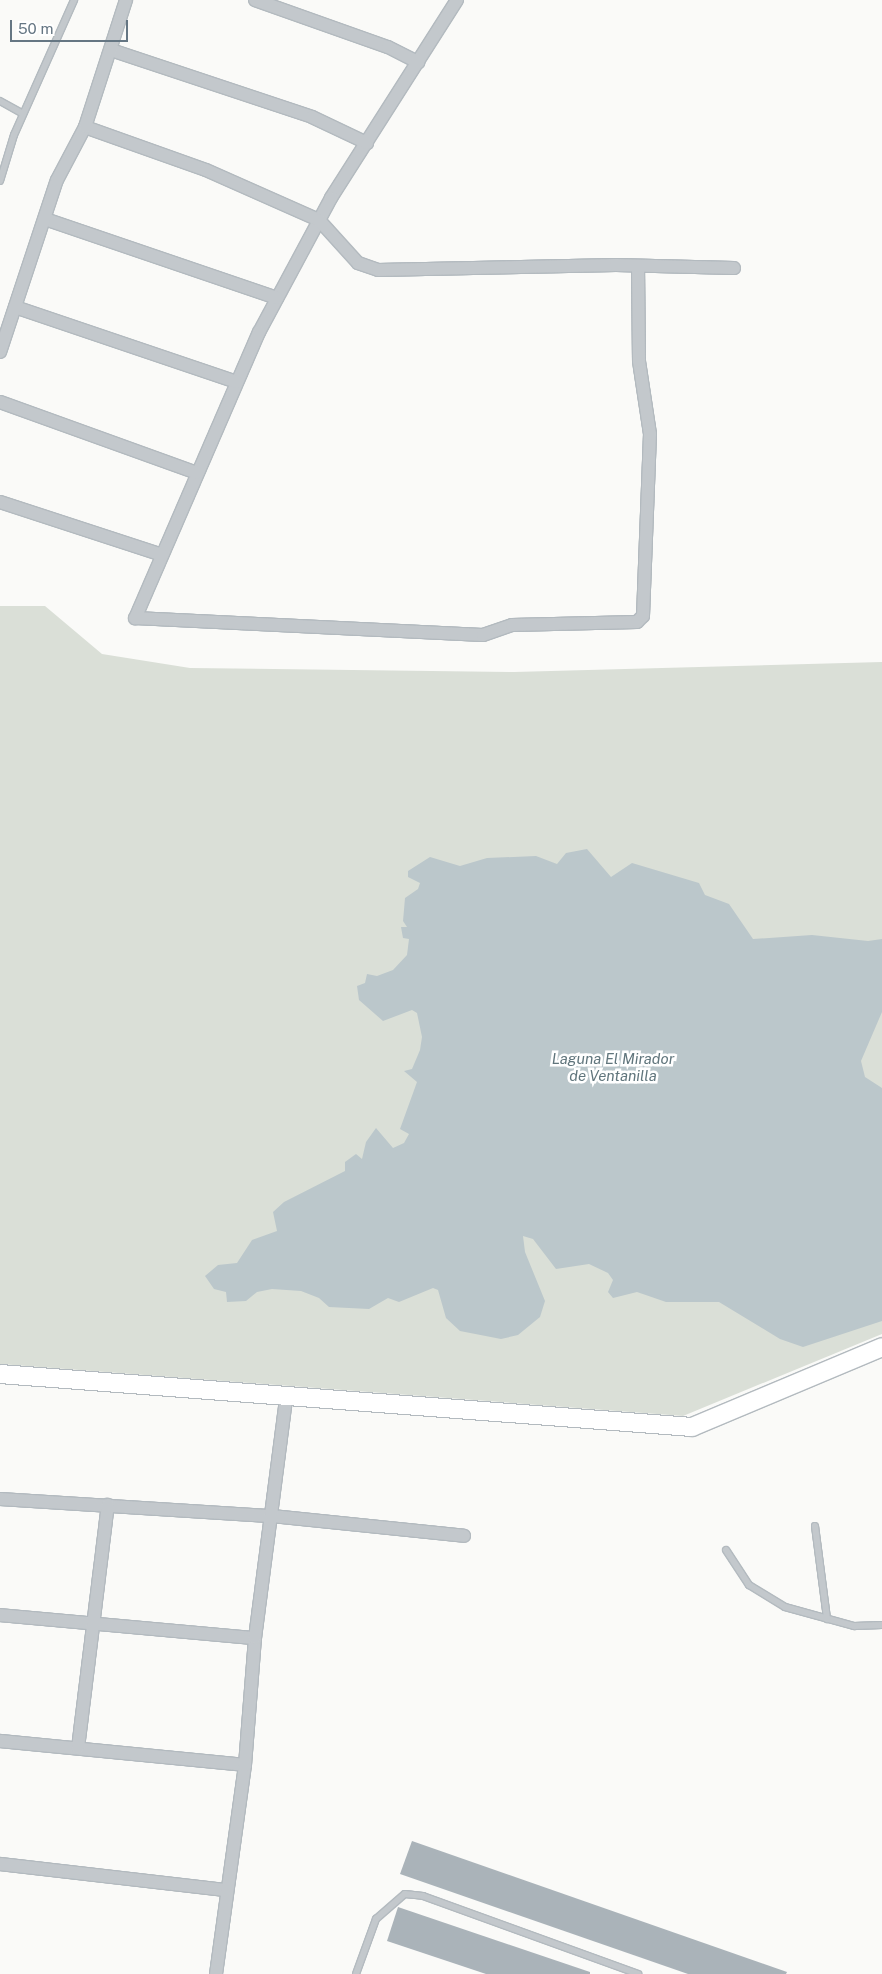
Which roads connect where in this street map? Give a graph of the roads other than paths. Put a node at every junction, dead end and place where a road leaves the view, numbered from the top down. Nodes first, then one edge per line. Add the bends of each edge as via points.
1 (74, 0) edge
2 (126, 0) edge
3 (255, 0) edge
4 (457, 0) edge
5 (111, 50) junction
6 (418, 62) junction
7 (0, 101) edge
8 (23, 114) junction
9 (85, 127) junction
10 (366, 143) junction
11 (0, 181) edge
12 (45, 219) junction
13 (319, 220) junction
14 (638, 266) junction
15 (734, 268) dead end
16 (277, 298) junction
17 (15, 307) junction
18 (0, 352) edge
19 (237, 382) junction
20 (0, 402) edge
21 (198, 473) junction
22 (0, 502) edge
23 (162, 556) junction
24 (882, 1346) edge
25 (0, 1374) edge
26 (286, 1399) junction
27 (0, 1499) edge
28 (108, 1505) junction
29 (272, 1516) junction
30 (814, 1526) dead end
31 (464, 1536) dead end
32 (726, 1550) dead end
33 (0, 1615) edge
34 (827, 1619) junction
35 (91, 1621) junction
36 (882, 1625) edge
37 (255, 1638) junction
38 (0, 1741) edge
39 (78, 1748) junction
40 (245, 1764) junction
41 (0, 1864) edge
42 (226, 1890) junction
43 (216, 1974) edge
44 (356, 1974) edge
45 (638, 1974) edge

1 - 8 lane
2 - 5 street
3 - 6 street via 388,47
4 - 6 street
5 - 9 street
5 - 10 street via 294,110
6 - 10 street
7 - 8 lane
8 - 11 lane
9 - 12 street via 58,180
9 - 13 street via 206,170
10 - 13 street
12 - 16 street
12 - 17 street
13 - 14 street via 358,263 378,270
13 - 16 street
14 - 15 street
14 - 23 street via 639,361 650,434 643,616 637,622 512,625 483,635 135,618
16 - 19 street
17 - 18 street
17 - 19 street
19 - 21 street
20 - 21 street
21 - 23 street
22 - 23 street
24 - 26 street via 692,1427
25 - 26 street
26 - 29 street
27 - 28 street
28 - 29 street
28 - 35 street
29 - 31 street
29 - 37 street
30 - 34 lane
32 - 34 lane via 749,1585 785,1606
33 - 35 street
34 - 36 lane via 854,1626
35 - 37 street
35 - 39 street
37 - 40 street
38 - 39 street
39 - 40 street
40 - 42 street
41 - 42 street
42 - 43 street
44 - 45 lane via 376,1919 405,1894 423,1896

